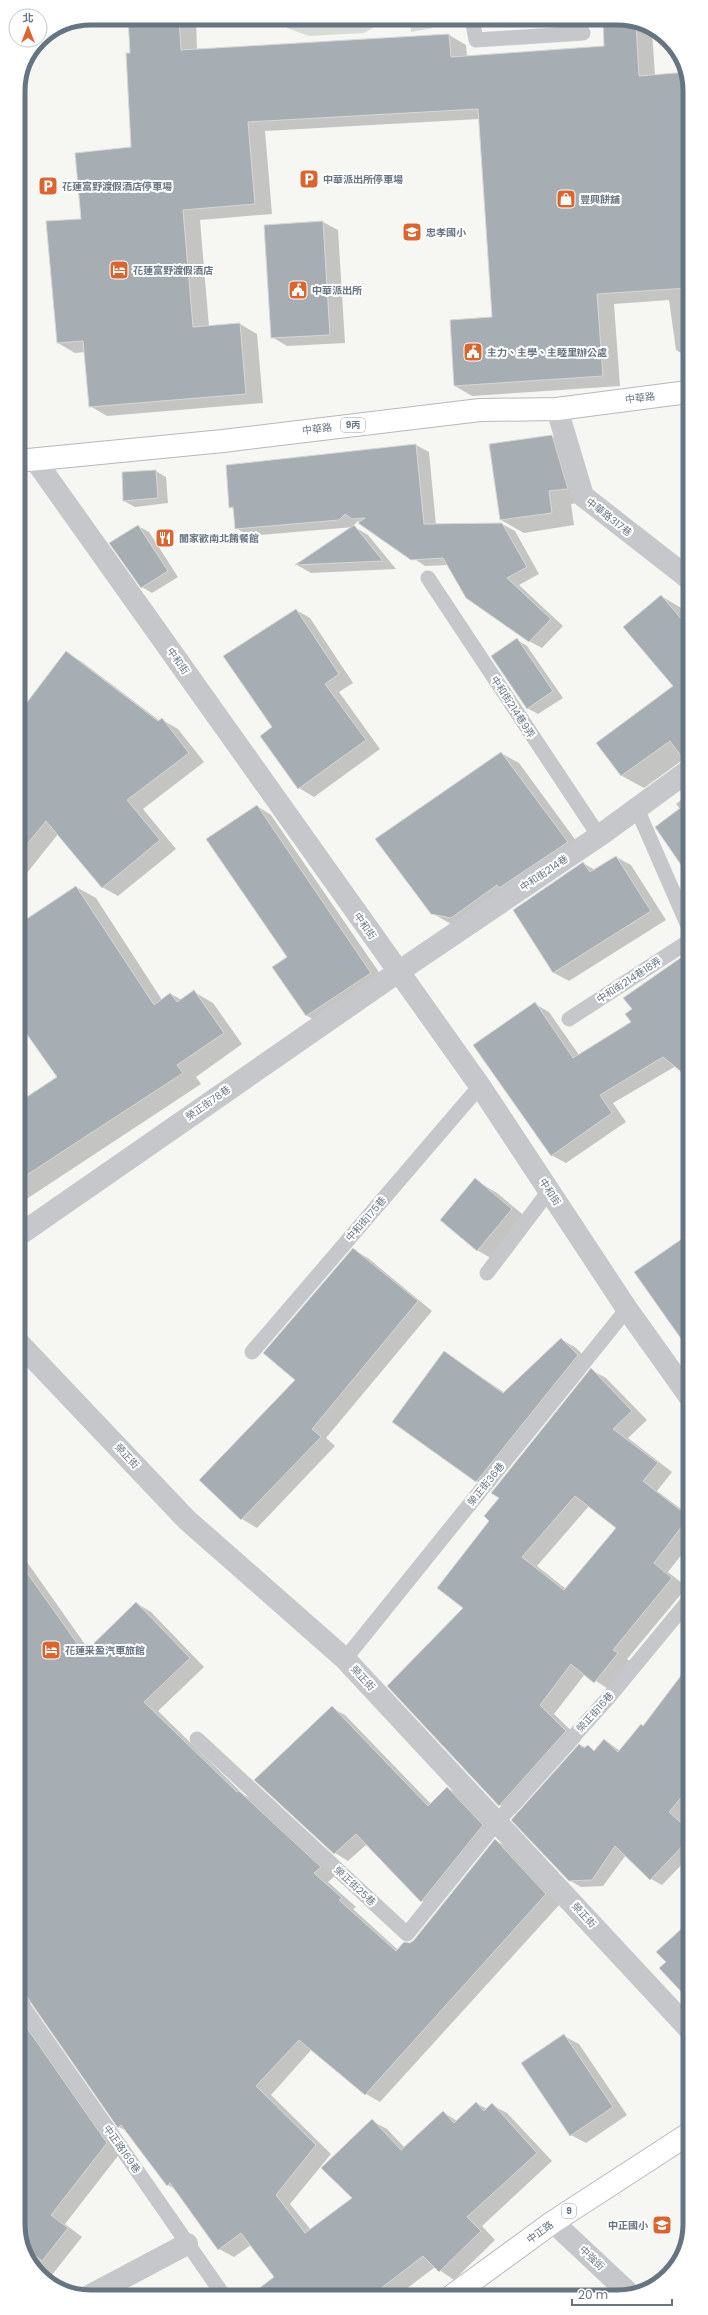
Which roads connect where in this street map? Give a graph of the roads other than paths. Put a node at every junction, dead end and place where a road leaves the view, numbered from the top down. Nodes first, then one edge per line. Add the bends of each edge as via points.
1 (473, 25) edge
2 (583, 33) dead end
3 (683, 393) edge
4 (557, 409) junction
5 (26, 461) edge
6 (683, 574) edge
7 (428, 578) dead end
8 (683, 775) edge
9 (637, 809) junction
10 (599, 836) junction
11 (683, 916) edge
12 (683, 945) edge
13 (398, 972) junction
14 (569, 1019) dead end
15 (480, 1086) junction
16 (549, 1191) junction
17 (25, 1231) edge
18 (487, 1273) dead end
19 (627, 1309) junction
20 (25, 1349) edge
21 (252, 1352) dead end
22 (683, 1388) edge
23 (683, 1607) edge
24 (345, 1659) junction
25 (197, 1739) dead end
26 (497, 1822) junction
27 (25, 2009) edge
28 (683, 2022) edge
29 (683, 2138) edge
30 (553, 2222) junction
31 (187, 2244) junction
32 (625, 2289) edge
33 (100, 2290) edge
34 (220, 2290) edge
35 (460, 2290) edge

1 - 2 lane via 476,40
3 - 4 main road, 中華路 / 9丙
4 - 5 main road, 中華路 / 9丙 via 480,410 223,441
4 - 6 street, 中華路317巷 via 583,496
5 - 13 street, 中和街
7 - 10 lane, 中和街214巷9弄
8 - 9 street, 中和街214巷
9 - 10 street, 中和街214巷
9 - 11 lane
10 - 13 street, 中和街214巷
12 - 14 lane, 中和街214巷18弄
13 - 15 street, 中和街
13 - 17 street, 榮正街78巷
15 - 16 street, 中和街
15 - 21 lane, 中和街175巷
16 - 18 lane
16 - 19 street, 中和街
19 - 22 street, 中和街
19 - 24 lane, 榮正街36巷
20 - 24 street, 榮正街 via 187,1520
23 - 26 lane, 榮正街16巷 via 609,1697
24 - 26 street, 榮正街
25 - 26 lane, 榮正街25巷 via 407,1934
26 - 28 street, 榮正街
27 - 31 lane, 中正路169巷
29 - 30 main road, 中正路 / 9
30 - 32 street, 中強街
30 - 35 main road, 中正路 / 9
31 - 33 street
31 - 34 lane, 中正路169巷

